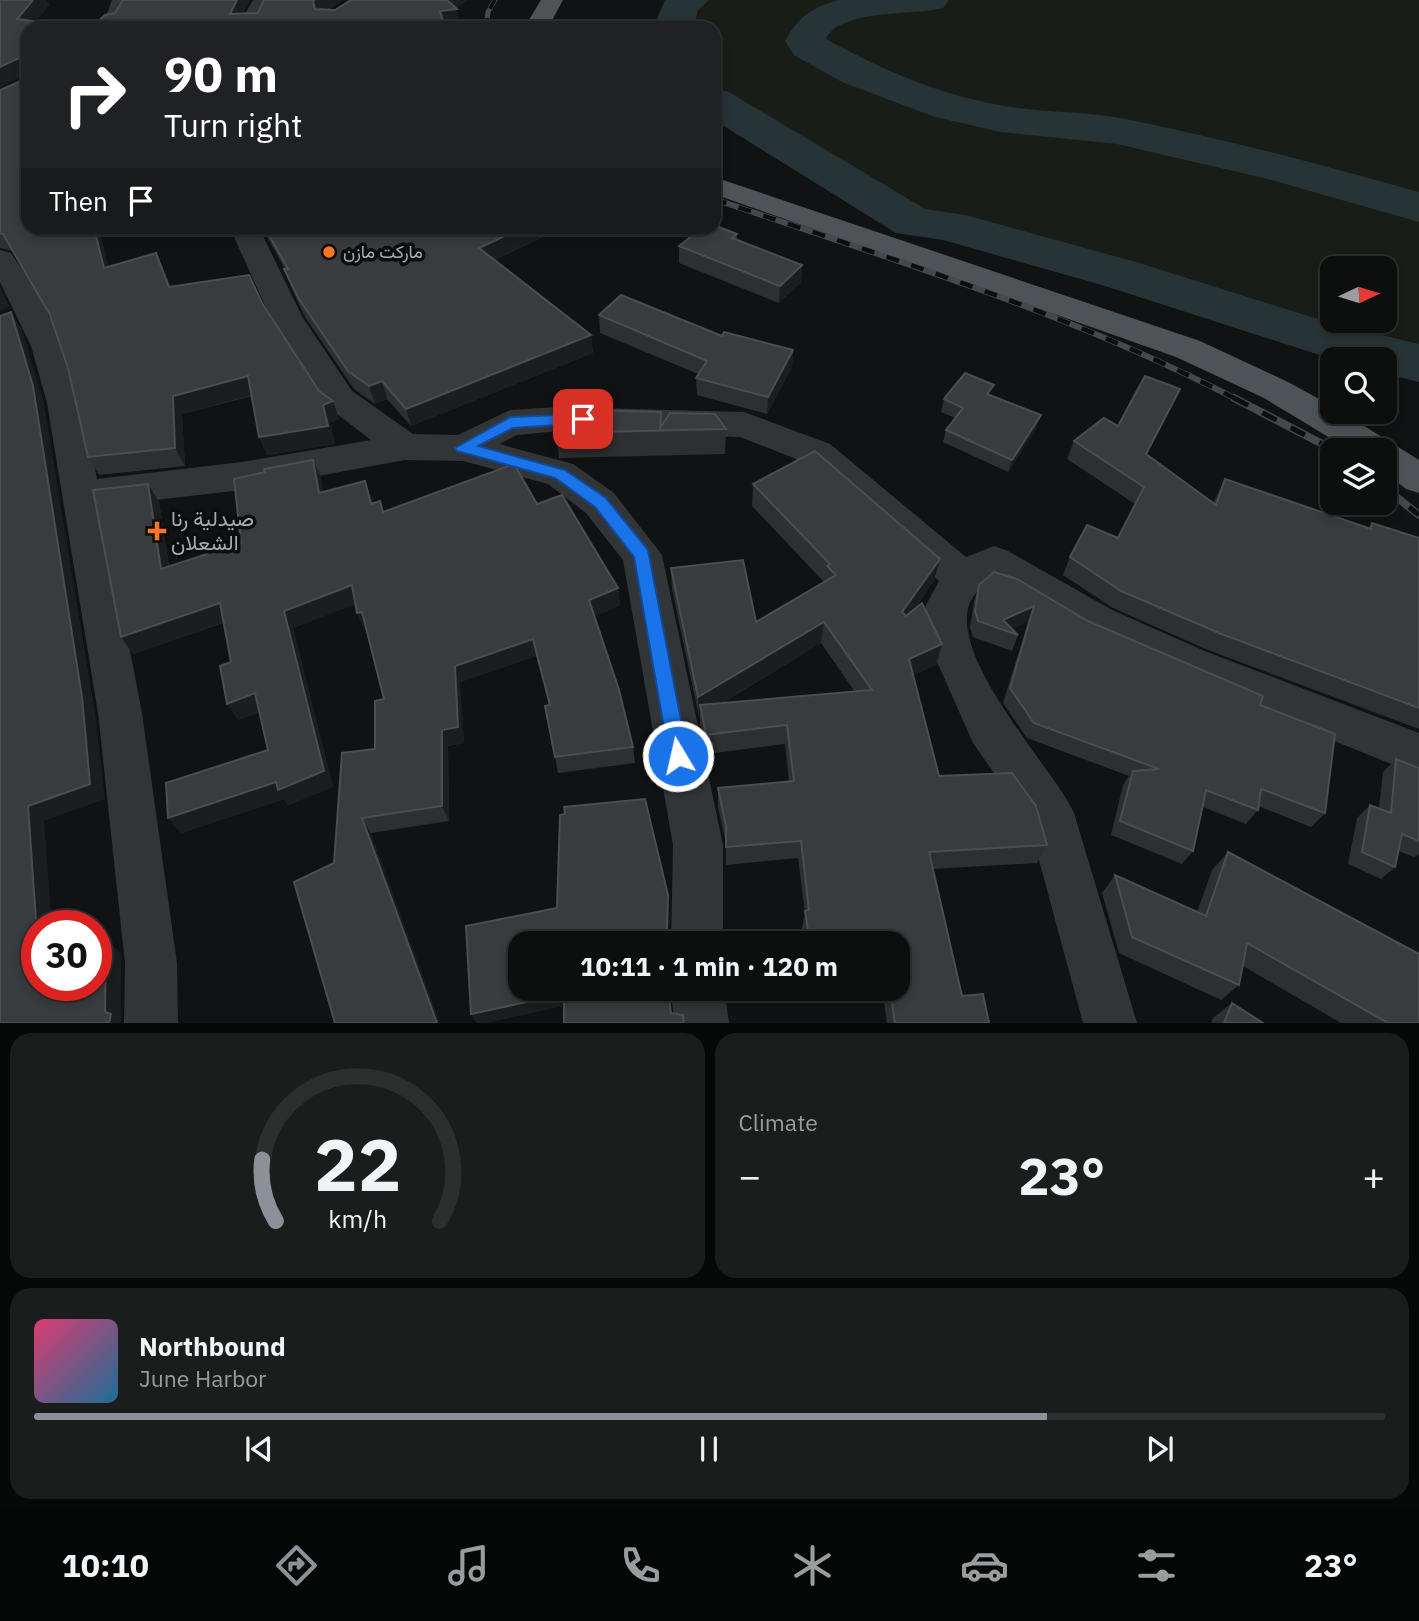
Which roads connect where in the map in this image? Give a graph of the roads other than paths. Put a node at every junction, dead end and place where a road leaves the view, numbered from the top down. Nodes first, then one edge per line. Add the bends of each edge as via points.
1 (123, 0) edge
2 (264, 0) edge
3 (552, 0) edge
4 (113, 21) edge
5 (253, 21) edge
6 (540, 21) edge
7 (721, 187) edge
8 (248, 235) edge
9 (0, 260) edge
10 (17, 318) edge
11 (1358, 438) edge
12 (405, 447) junction
13 (463, 448) junction
14 (1397, 463) edge
15 (1419, 479) edge
16 (80, 494) junction
17 (962, 577) junction
18 (1419, 754) edge
19 (697, 931) edge
20 (699, 1001) edge
21 (151, 1023) edge
22 (702, 1023) edge
23 (1110, 1023) edge

1 - 4 street
2 - 5 street
3 - 6 main road
7 - 11 main road via 1188,349 1276,390
8 - 12 street via 287,319 340,399
9 - 10 street
10 - 16 street via 57,364
12 - 13 street
12 - 16 street via 242,476
13 - 17 street via 510,423 559,419 744,425 817,453
13 - 19 street via 560,474 600,503 642,555 698,845
14 - 15 main road
16 - 21 street via 120,713 151,963
17 - 18 street via 994,562 1097,622 1192,665
17 - 23 street via 947,605 944,630 989,729 1050,813
20 - 22 street

